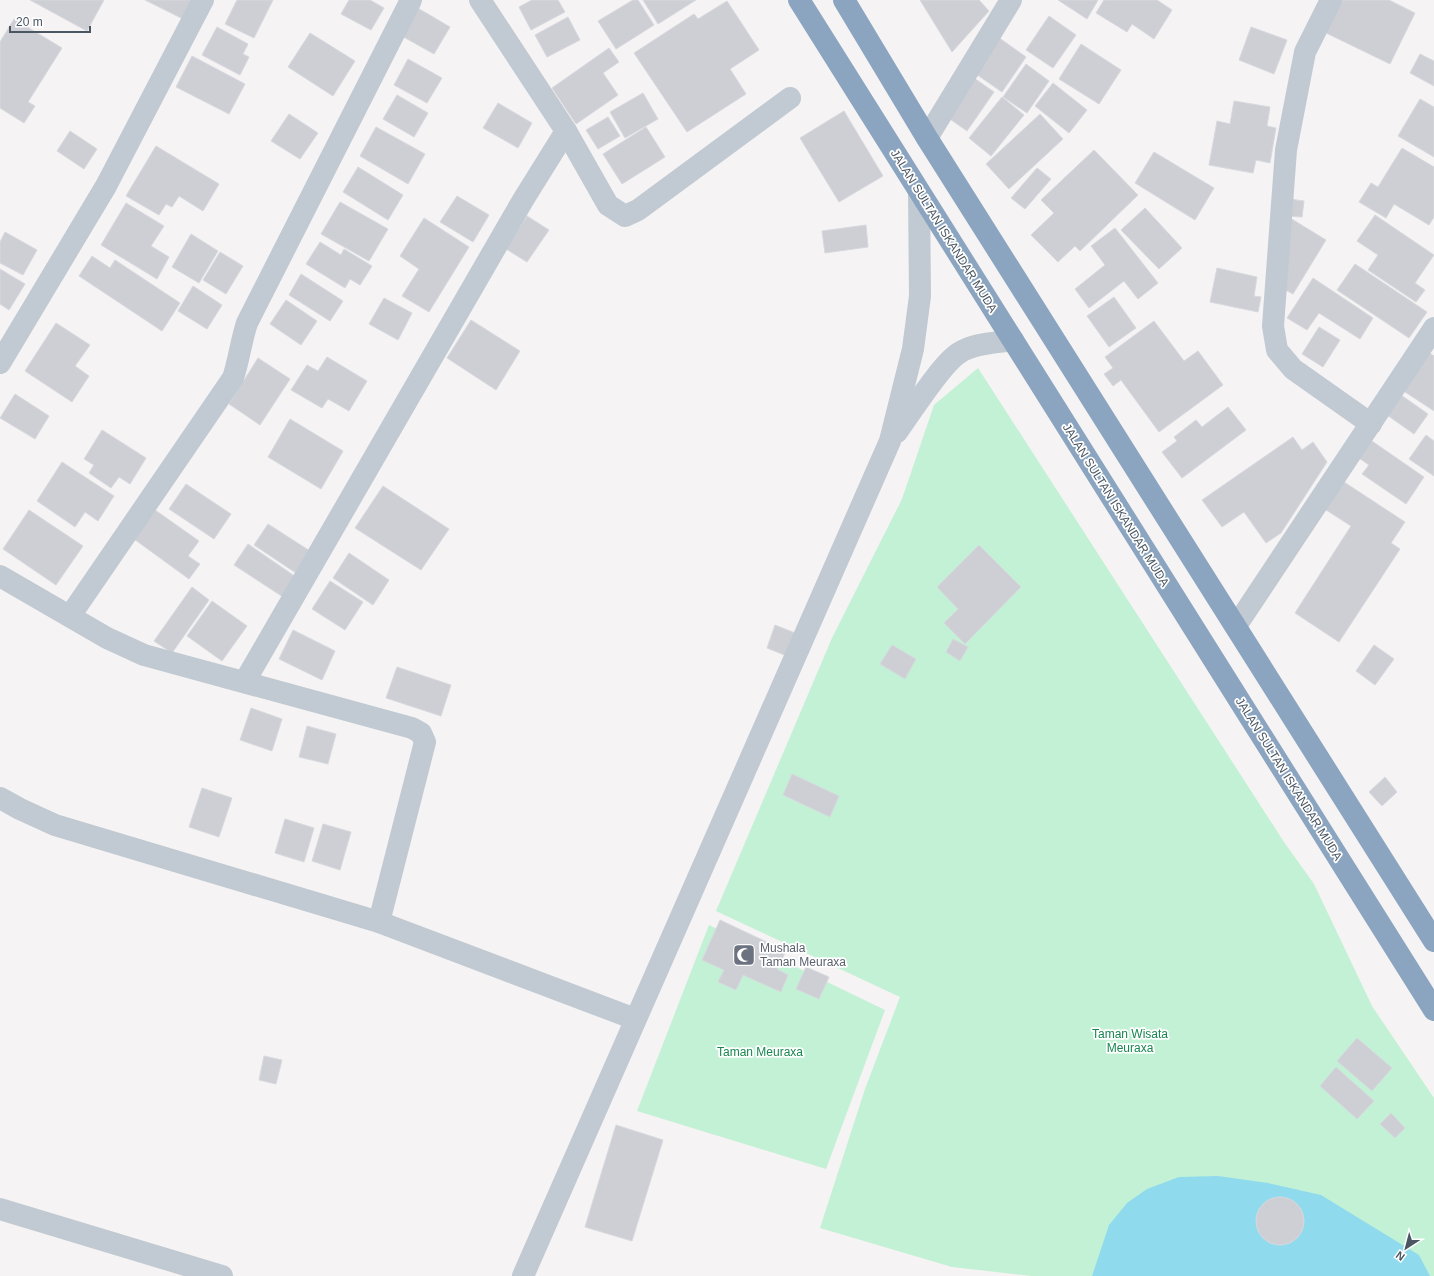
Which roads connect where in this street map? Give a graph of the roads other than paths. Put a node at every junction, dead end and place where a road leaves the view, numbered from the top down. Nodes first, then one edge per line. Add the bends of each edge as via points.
1 (203, 0) edge
2 (411, 0) edge
3 (480, 0) edge
4 (799, 0) edge
5 (844, 0) edge
6 (1011, 0) edge
7 (1331, 0) edge
8 (790, 98) dead end
9 (566, 131) junction
10 (927, 138) junction
11 (919, 193) junction
12 (1434, 328) edge
13 (1013, 340) junction
14 (0, 362) edge
15 (1371, 424) junction
16 (890, 441) junction
17 (0, 576) edge
18 (70, 616) junction
19 (1236, 626) junction
20 (245, 681) junction
21 (0, 798) edge
22 (379, 922) junction
23 (1432, 929) edge
24 (1434, 1010) edge
25 (635, 1019) junction
26 (0, 1210) edge
27 (222, 1276) edge
28 (523, 1276) edge

1 - 14 street via 106,186
2 - 18 street via 247,323 240,359 233,378
3 - 9 street
4 - 11 highway, JALAN SULTAN ISKANDAR MUDA
5 - 10 highway
6 - 10 street
7 - 15 street via 1305,52 1286,150 1274,326 1277,350 1293,370
8 - 9 street via 638,210 625,216 608,205
9 - 20 street via 523,200
10 - 19 highway
11 - 13 highway, JALAN SULTAN ISKANDAR MUDA
11 - 16 street via 920,296 913,349
12 - 15 street
13 - 16 street via 981,345 959,353 939,374
13 - 24 highway, JALAN SULTAN ISKANDAR MUDA
15 - 19 street
16 - 25 street
17 - 18 street
18 - 20 street via 107,638 144,655
19 - 23 highway
20 - 22 street via 412,728 421,733 425,742
21 - 22 street via 55,825
22 - 25 street
25 - 28 street
26 - 27 street

